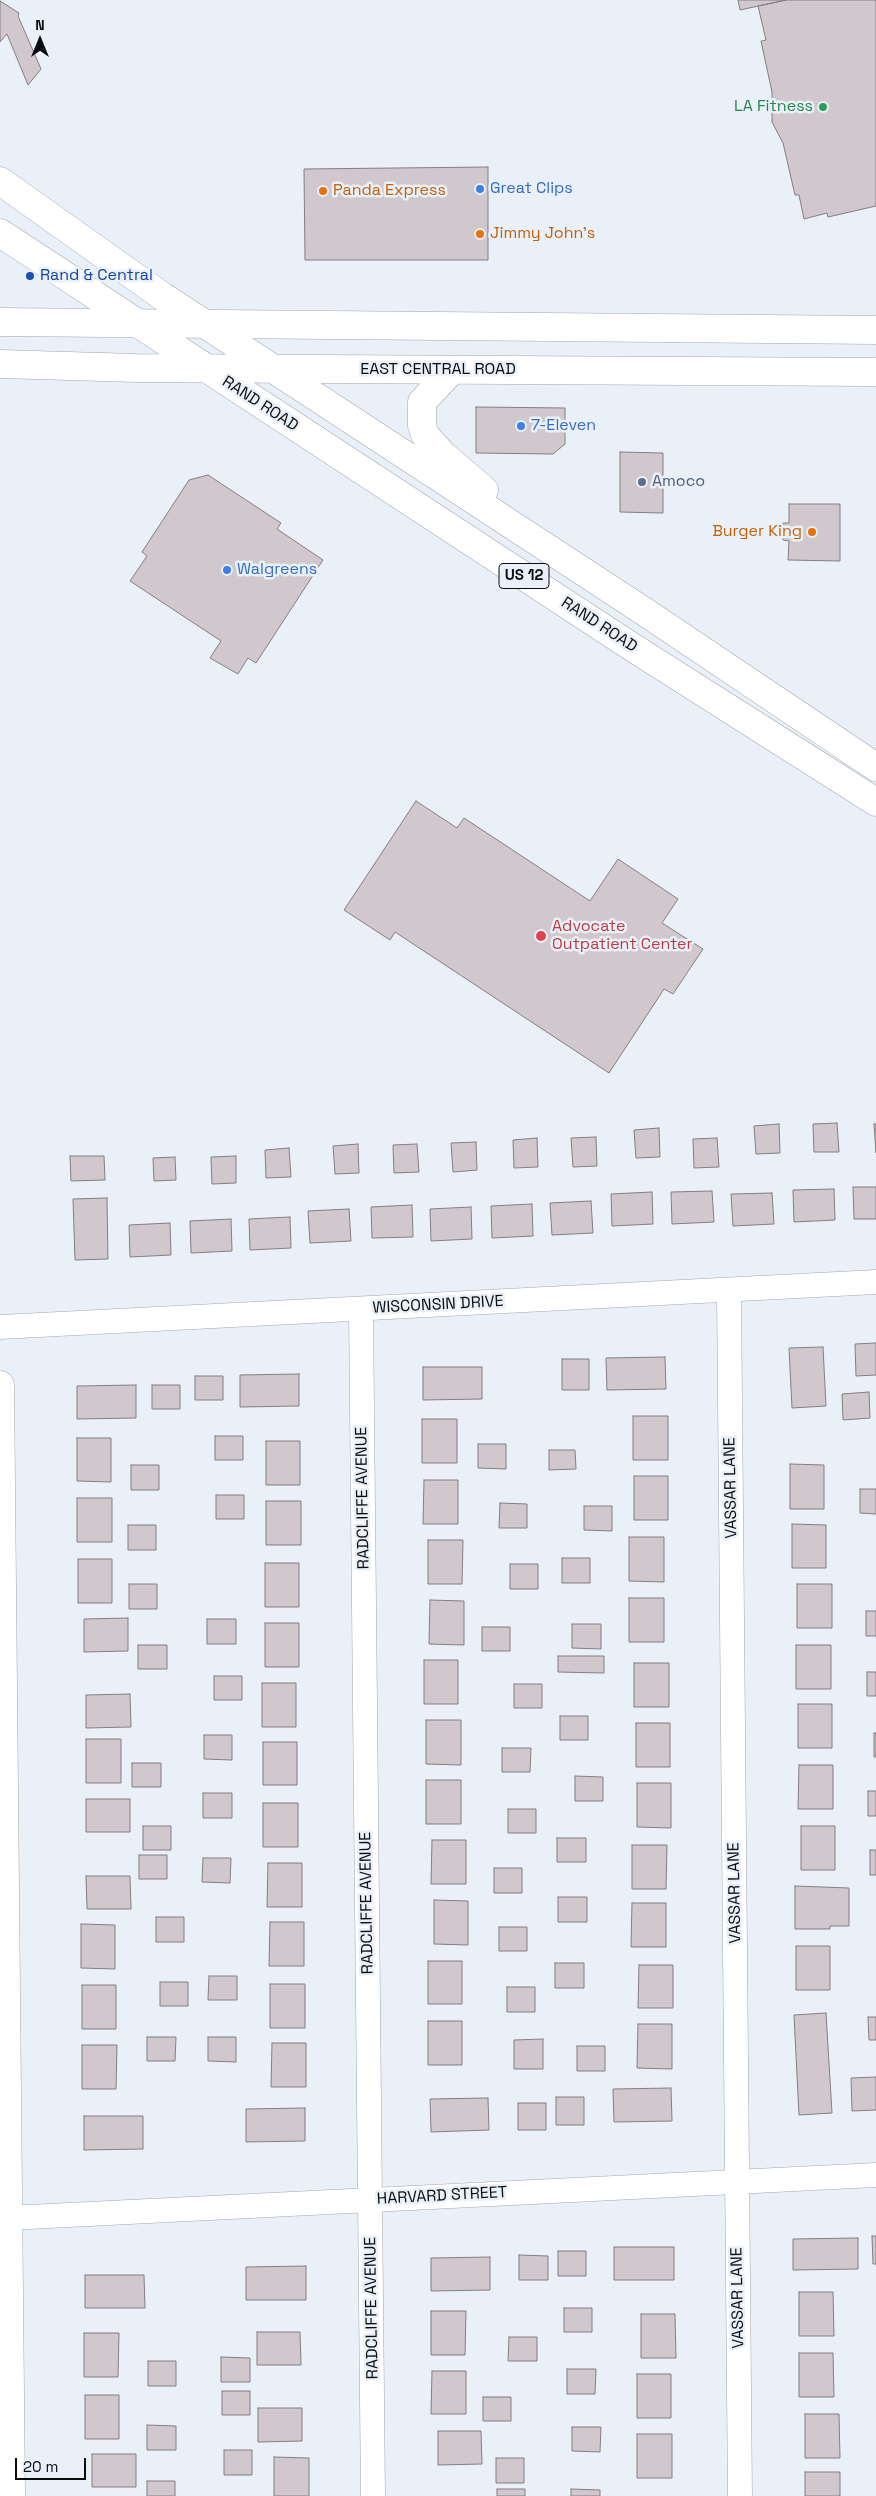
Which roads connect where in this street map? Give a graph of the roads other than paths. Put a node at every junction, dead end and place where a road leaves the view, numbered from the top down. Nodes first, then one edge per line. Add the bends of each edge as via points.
1 (0, 181) edge
2 (0, 233) edge
3 (0, 322) edge
4 (138, 324) junction
5 (204, 324) junction
6 (876, 330) edge
7 (0, 364) edge
8 (206, 368) junction
9 (272, 369) junction
10 (452, 370) junction
11 (876, 372) edge
12 (571, 564) junction
13 (876, 767) edge
14 (876, 802) edge
15 (876, 1282) edge
16 (729, 1290) junction
17 (361, 1309) junction
18 (0, 1327) edge
19 (0, 1384) edge
20 (2, 1714) edge
21 (876, 2175) edge
22 (737, 2182) junction
23 (370, 2199) junction
24 (8, 2218) junction
25 (5, 2440) edge
26 (11, 2496) edge
27 (373, 2496) edge
28 (740, 2496) edge

1 - 5 main road, US 12
2 - 4 main road, US 12
3 - 4 main road
4 - 5 main road
4 - 8 main road, RAND ROAD / US 12
5 - 6 main road
5 - 9 main road, US 12
7 - 8 main road, EAST CENTRAL ROAD
8 - 9 main road, EAST CENTRAL ROAD
8 - 14 main road, RAND ROAD / US 12
9 - 10 main road, EAST CENTRAL ROAD
9 - 12 main road, US 12
10 - 11 main road, EAST CENTRAL ROAD
10 - 12 main road via 422,402 420,417 425,435 443,455
12 - 13 main road, US 12
15 - 16 street, WISCONSIN DRIVE
16 - 17 street, WISCONSIN DRIVE
16 - 22 street, VASSAR LANE
17 - 18 street, WISCONSIN DRIVE
17 - 23 street, RADCLIFFE AVENUE
19 - 20 main road
20 - 24 main road
21 - 22 street, HARVARD STREET
22 - 23 street, HARVARD STREET
22 - 28 street, VASSAR LANE
23 - 24 street, HARVARD STREET
23 - 27 street, RADCLIFFE AVENUE
24 - 25 main road
25 - 26 main road

